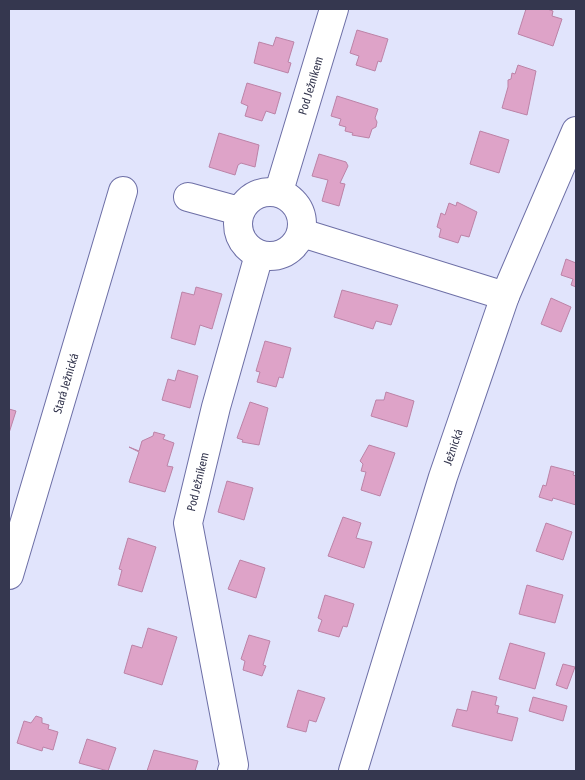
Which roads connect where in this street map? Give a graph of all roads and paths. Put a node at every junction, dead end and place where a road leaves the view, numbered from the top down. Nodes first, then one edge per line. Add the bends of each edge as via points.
1 (334, 9) edge
2 (576, 132) edge
3 (123, 191) dead end
4 (279, 191) junction
5 (188, 197) dead end
6 (239, 211) junction
7 (302, 233) junction
8 (260, 255) junction
9 (505, 296) junction
10 (9, 575) edge
11 (232, 771) edge
12 (353, 771) edge

1 - 4 street, Pod Ježníkem
2 - 9 street, Ježnická
3 - 10 street, Stará Ježnická
4 - 6 street via 263,191 248,198
4 - 7 street via 294,200 302,216
5 - 6 street
6 - 8 street via 237,229 244,245
7 - 8 street via 292,248 277,256
7 - 9 street
8 - 11 street, Pod Ježníkem via 216,407 188,523 234,765
9 - 12 street, Ježnická via 443,477

